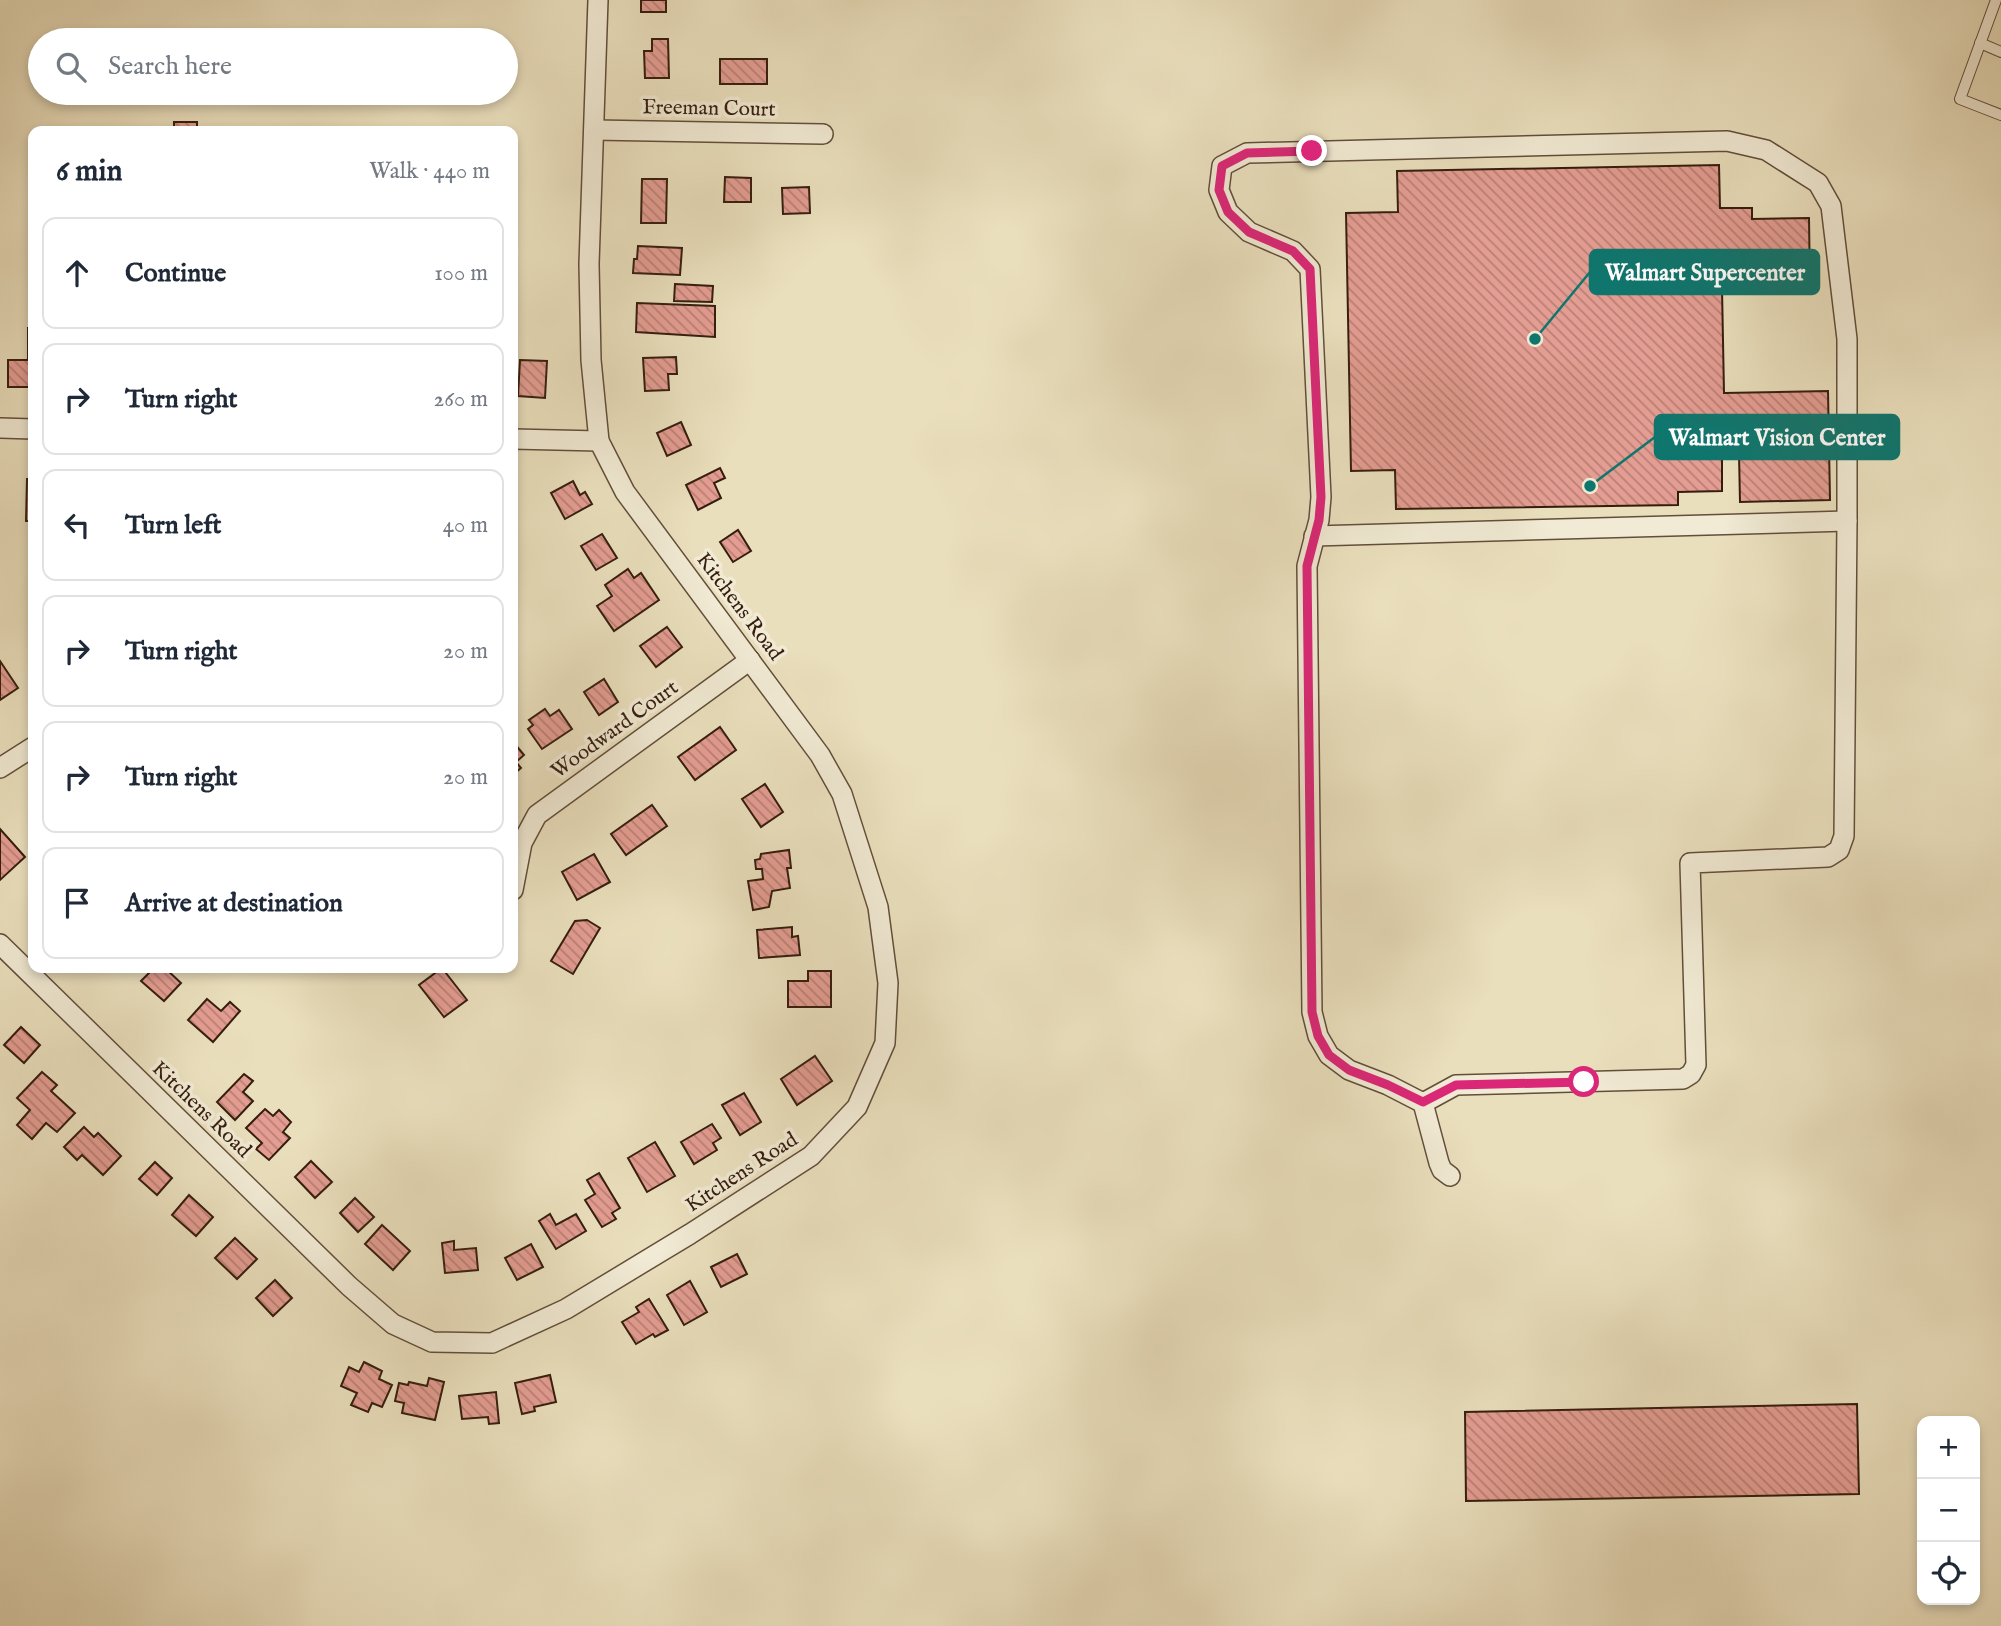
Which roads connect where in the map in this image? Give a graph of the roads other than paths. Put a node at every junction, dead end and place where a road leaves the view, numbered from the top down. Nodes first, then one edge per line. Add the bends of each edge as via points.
1 (598, 0) edge
2 (1996, 0) edge
3 (1980, 43) junction
4 (2001, 52) edge
5 (2001, 116) edge
6 (594, 130) junction
7 (823, 134) dead end
8 (0, 428) edge
9 (28, 429) edge
10 (518, 439) edge
11 (599, 441) junction
12 (1847, 521) junction
13 (1314, 536) junction
14 (750, 660) junction
15 (28, 750) edge
16 (0, 768) edge
17 (518, 864) edge
18 (0, 944) edge
19 (28, 971) edge
20 (30, 973) edge
21 (1423, 1102) junction
22 (1450, 1176) dead end

1 - 6 street, Kitchens Road
2 - 3 lane
3 - 4 lane
3 - 5 lane via 1960,99
6 - 7 street, Freeman Court
6 - 11 street, Kitchens Road via 590,332
8 - 9 street
10 - 11 street
11 - 14 street, Kitchens Road via 625,492
12 - 13 street
12 - 13 street via 1847,339 1832,206 1818,183 1766,150 1727,141 1247,153 1222,166 1219,190 1228,212 1249,232 1293,251 1310,269 1321,497
12 - 21 street via 1844,836 1839,850 1828,857 1690,863 1696,1065 1691,1074 1683,1079 1456,1085
13 - 21 street via 1307,566 1312,1012 1329,1055 1349,1070
14 - 17 street, Woodward Court via 537,816 522,843
14 - 20 street, Kitchens Road via 820,755 842,794 878,907 888,983 885,1043 857,1107 811,1156 566,1309 492,1343 432,1342 393,1325
15 - 16 street
18 - 19 street, Kitchens Road
21 - 22 street via 1439,1163

